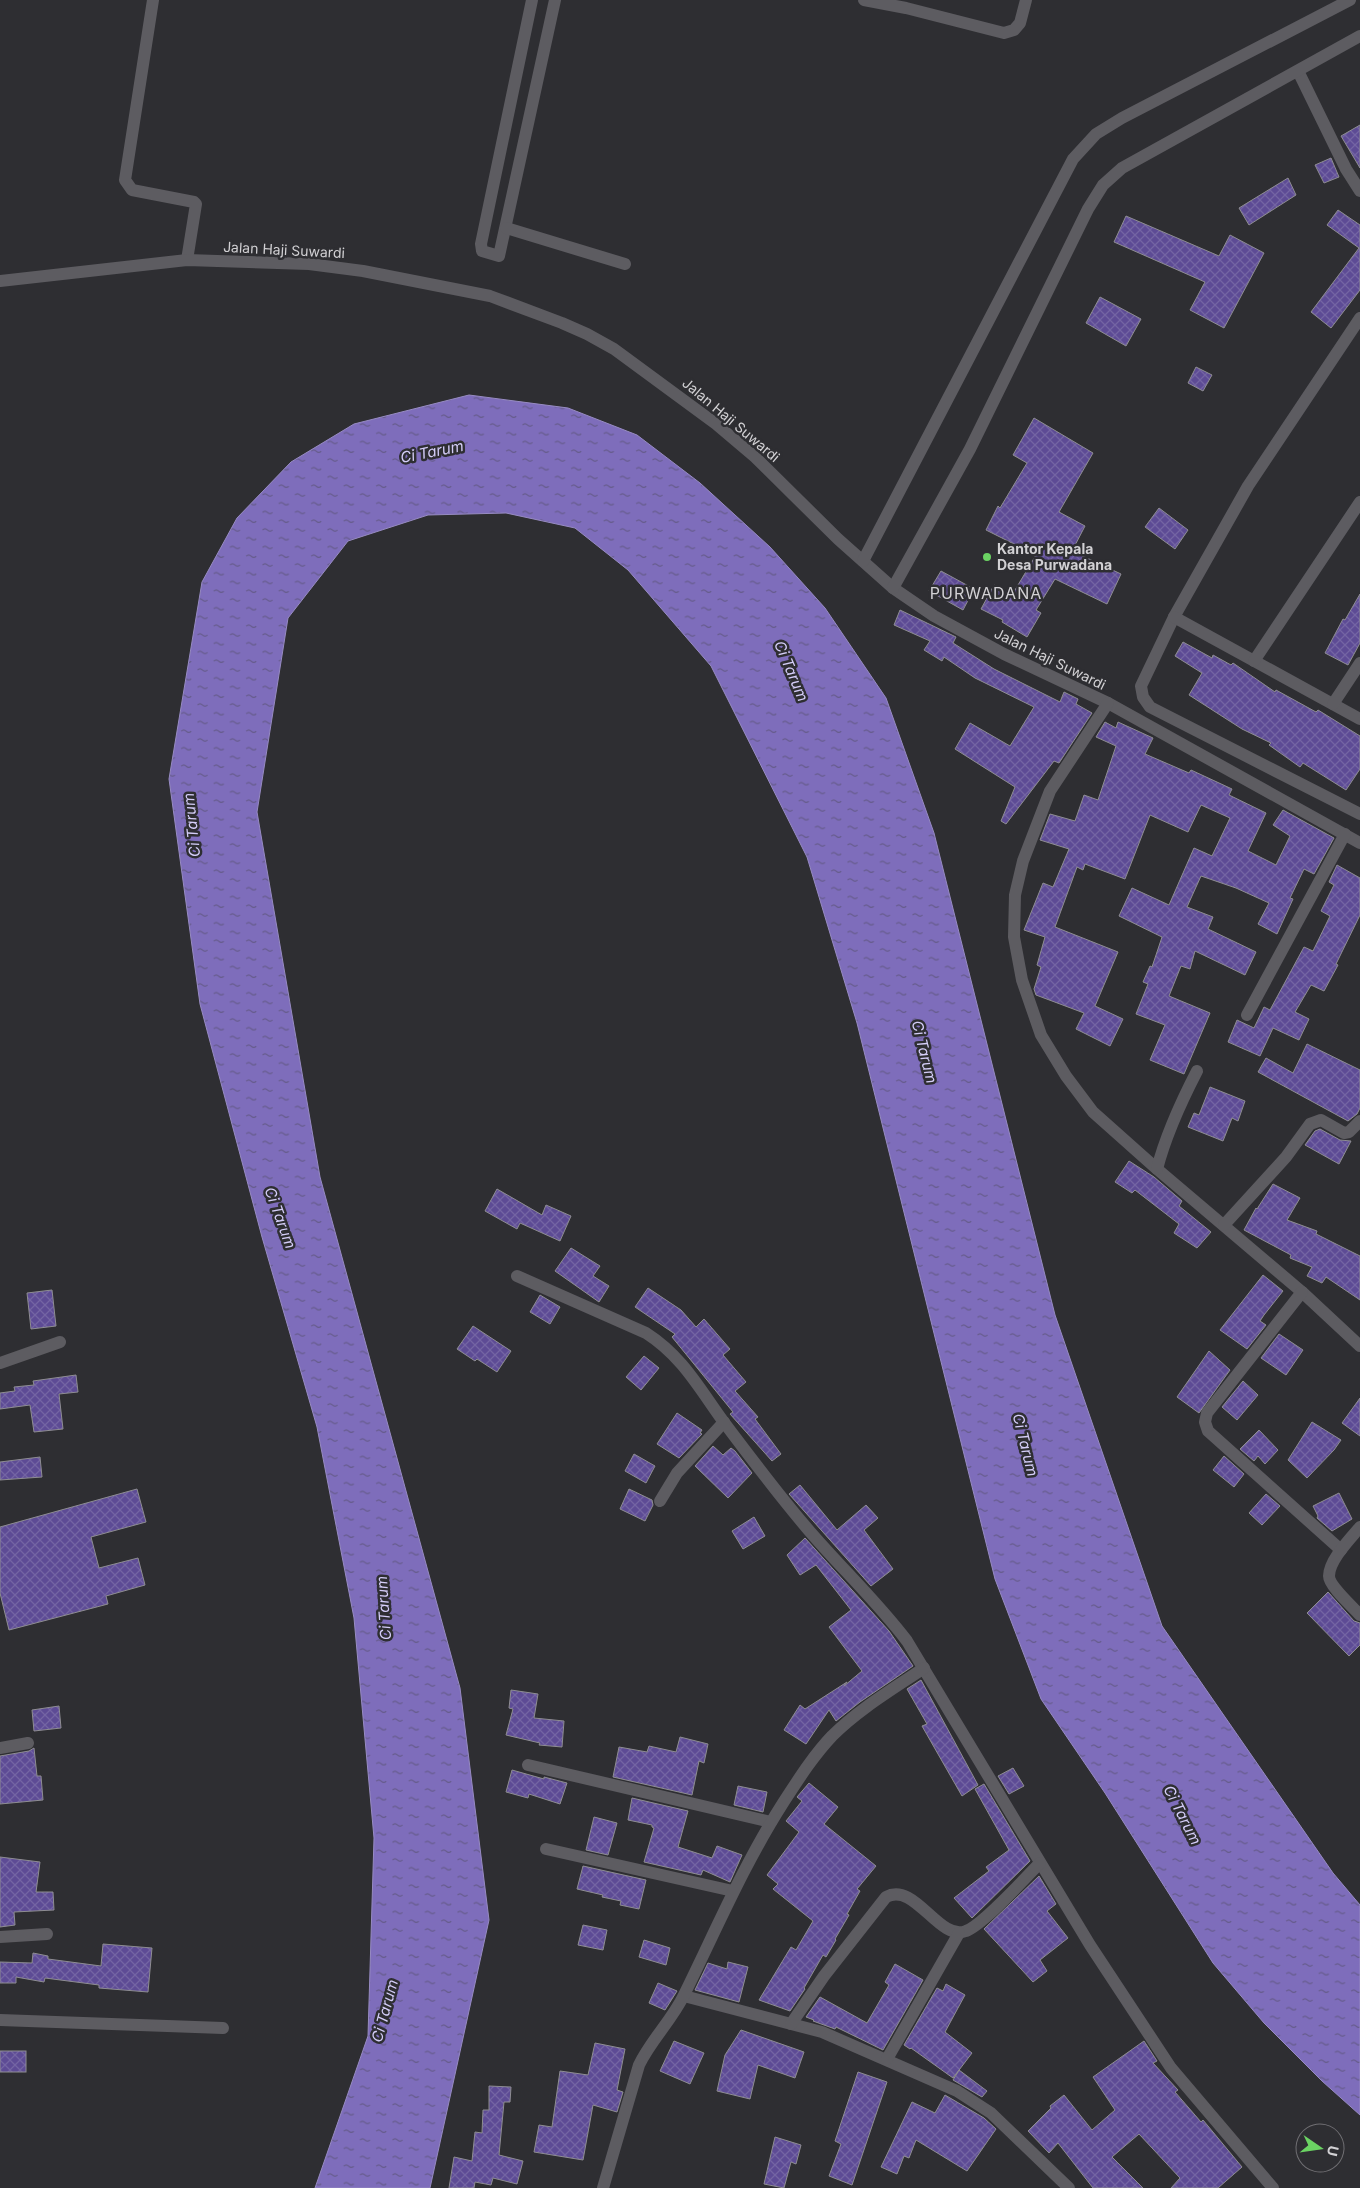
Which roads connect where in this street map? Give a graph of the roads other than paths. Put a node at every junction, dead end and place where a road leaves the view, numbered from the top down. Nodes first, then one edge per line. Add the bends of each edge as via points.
1 (154, 0) edge
2 (532, 0) edge
3 (555, 0) edge
4 (864, 0) edge
5 (1026, 0) edge
6 (1350, 0) edge
7 (907, 4) edge
8 (1360, 36) edge
9 (1298, 71) junction
10 (1359, 186) edge
11 (506, 228) junction
12 (187, 260) junction
13 (625, 264) dead end
14 (0, 281) edge
15 (1359, 320) edge
16 (1360, 502) edge
17 (863, 561) junction
18 (893, 588) junction
19 (1174, 617) junction
20 (1254, 661) junction
21 (1360, 663) edge
22 (1108, 703) junction
23 (1333, 704) junction
24 (1360, 719) edge
25 (1360, 814) edge
26 (1345, 834) junction
27 (1360, 843) edge
28 (1247, 1015) dead end
29 (1197, 1070) dead end
30 (1360, 1121) edge
31 (1157, 1169) junction
32 (1224, 1225) junction
33 (517, 1276) dead end
34 (1302, 1292) junction
35 (60, 1342) dead end
36 (1360, 1346) edge
37 (0, 1363) edge
38 (724, 1422) junction
39 (660, 1501) dead end
40 (1360, 1527) edge
41 (1341, 1550) junction
42 (1360, 1615) edge
43 (924, 1668) junction
44 (28, 1743) dead end
45 (0, 1748) edge
46 (528, 1765) dead end
47 (771, 1822) junction
48 (546, 1849) dead end
49 (1040, 1864) junction
50 (733, 1891) junction
51 (959, 1933) junction
52 (47, 1934) dead end
53 (0, 1937) edge
54 (684, 1996) junction
55 (0, 2020) edge
56 (791, 2024) junction
57 (223, 2028) dead end
58 (886, 2059) junction
59 (603, 2188) edge
60 (1069, 2188) edge
61 (1273, 2188) edge

1 - 12 street via 125,180 132,190 196,204
2 - 11 street via 482,251 499,256
3 - 11 street
4 - 7 street
5 - 7 street via 1020,23 1014,30 1004,33
6 - 17 street via 1122,118 1096,134 1073,159
8 - 9 street
9 - 10 street via 1346,169
9 - 18 street via 1122,168 1103,185 1088,209 970,449
11 - 13 street
12 - 14 street, Jalan Haji Suwardi
12 - 17 street, Jalan Haji Suwardi via 309,264 363,270 490,296 588,334 642,368 716,424
15 - 19 street via 1248,486
16 - 20 street
17 - 18 street, Jalan Haji Suwardi
18 - 22 street, Jalan Haji Suwardi via 967,635
19 - 20 street
19 - 25 street via 1142,686 1143,697 1150,706
20 - 23 street
21 - 23 street
22 - 26 street, Jalan Haji Suwardi
22 - 31 street via 1050,791 1043,807 1023,861 1015,895 1014,937 1022,980 1038,1026 1066,1076 1093,1112
23 - 24 street
26 - 27 street, Jalan Haji Suwardi
26 - 28 street
29 - 31 street via 1170,1130
30 - 32 street via 1346,1133 1321,1120 1310,1124 1286,1157
31 - 32 street
32 - 34 street
33 - 38 street via 615,1318 662,1344 680,1360
34 - 36 street
34 - 41 street via 1207,1413 1205,1422 1208,1431
35 - 37 street
38 - 39 street via 677,1473
38 - 43 street via 806,1527 882,1608
40 - 41 street
41 - 42 street via 1328,1577
43 - 47 street via 855,1716 833,1736 796,1782
43 - 49 street
44 - 45 street
46 - 47 street
47 - 50 street
48 - 50 street
49 - 51 street via 983,1919
49 - 61 street via 1170,2068
50 - 54 street
51 - 56 street via 945,1927 905,1896 892,1894 886,1897
51 - 58 street
52 - 53 street
54 - 56 street
54 - 59 street via 639,2065
55 - 57 street
56 - 58 street via 822,2032
58 - 60 street via 974,2100

